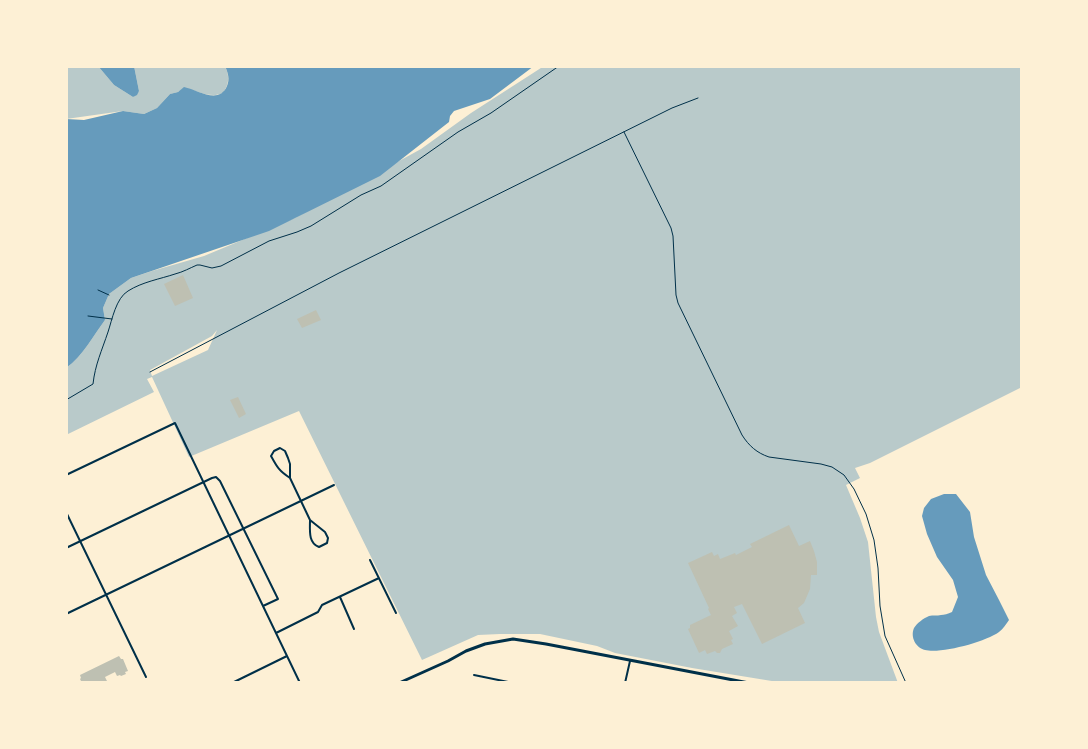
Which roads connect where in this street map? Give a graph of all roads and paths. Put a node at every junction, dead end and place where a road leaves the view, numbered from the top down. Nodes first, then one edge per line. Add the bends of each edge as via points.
1 (560, 66) edge
2 (698, 98) dead end
3 (624, 132) junction
4 (98, 290) dead end
5 (109, 295) dead end
6 (88, 316) dead end
7 (112, 319) junction
8 (150, 372) dead end
9 (66, 400) edge
10 (66, 475) edge
11 (290, 478) junction
12 (203, 482) junction
13 (334, 484) dead end
14 (301, 500) junction
15 (66, 512) edge
16 (310, 520) junction
17 (244, 528) junction
18 (229, 535) junction
19 (80, 542) junction
20 (66, 548) edge
21 (370, 560) dead end
22 (379, 578) junction
23 (106, 595) junction
24 (340, 597) junction
25 (263, 606) junction
26 (66, 614) edge
27 (396, 614) dead end
28 (354, 629) dead end
29 (276, 633) junction
30 (287, 656) junction
31 (630, 659) junction
32 (474, 675) dead end
33 (146, 678) dead end
34 (232, 683) edge
35 (300, 683) edge
36 (399, 683) edge
37 (513, 683) edge
38 (625, 683) edge
39 (749, 683) edge
40 (906, 683) edge

1 - 7 path via 382,186 311,226 274,239 221,266 197,265 130,289 118,304
2 - 3 lane
3 - 8 lane via 339,273
3 - 40 lane via 671,228 678,302 742,435 750,446 769,457 832,467 844,475 854,489 874,540 885,636
4 - 5 path
6 - 7 path
7 - 9 path via 97,360 93,384
10 - 12 street via 175,423
11 - 11 street via 288,458 283,449 277,449 272,456 278,470
11 - 14 street
12 - 17 street via 214,477 220,481
12 - 18 street
12 - 19 street
13 - 14 street
14 - 16 street
14 - 17 street
15 - 19 street
16 - 16 street via 310,536 314,545 319,547 328,538
17 - 18 street
17 - 25 street via 278,599
18 - 23 street
18 - 25 street
19 - 20 street
19 - 23 street
21 - 22 street
22 - 24 street
22 - 27 street
23 - 26 street
23 - 33 street
24 - 28 street
24 - 29 street
25 - 29 street
29 - 30 street
30 - 34 street
30 - 35 street
31 - 36 main road via 527,640 503,640 471,649
31 - 38 street
31 - 39 main road
32 - 37 street

